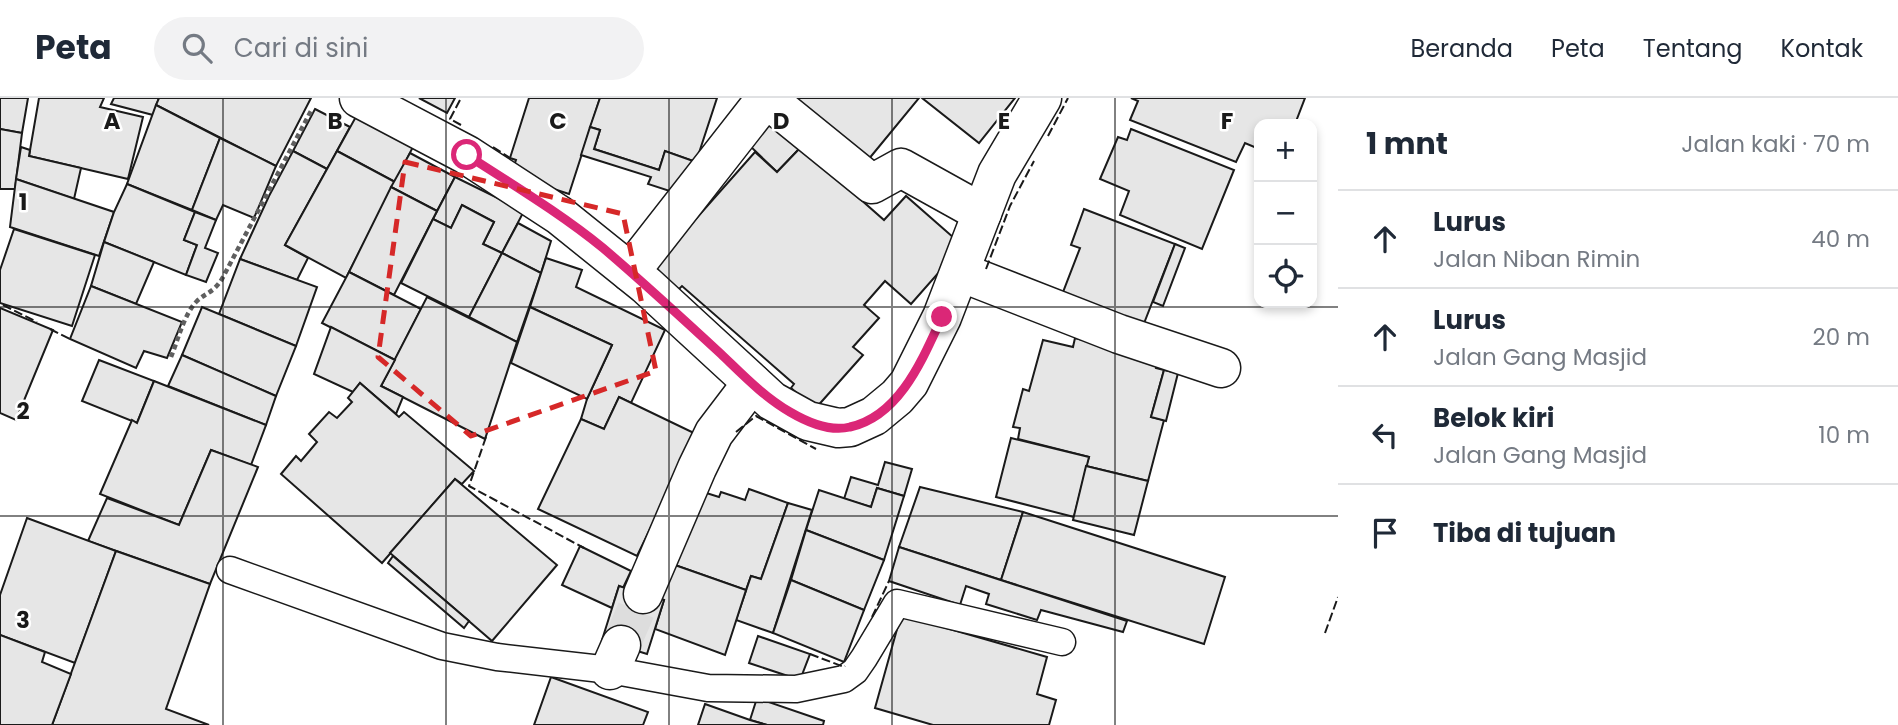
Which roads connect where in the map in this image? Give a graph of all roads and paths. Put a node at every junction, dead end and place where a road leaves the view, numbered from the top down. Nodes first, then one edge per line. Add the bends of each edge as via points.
1 (766, 98) edge
2 (1042, 98) edge
3 (364, 99) edge
4 (311, 110) dead end
5 (982, 213) junction
6 (630, 272) junction
7 (960, 272) junction
8 (171, 357) dead end
9 (1221, 368) dead end
10 (752, 383) junction
11 (230, 570) dead end
12 (643, 594) tunnel mouth
13 (1062, 642) dead end

1 - 5 street via 872,184 901,168
1 - 6 street
2 - 5 street via 1006,156
3 - 6 street via 467,155 559,215
4 - 8 path via 222,279 190,311
5 - 7 street
6 - 10 street
7 - 9 street
7 - 10 street via 909,383 863,422 838,428 808,421 772,401
10 - 12 street via 714,433
11 - 13 lane via 442,646 496,657 616,658 708,688 796,689 834,682 855,671 897,603

